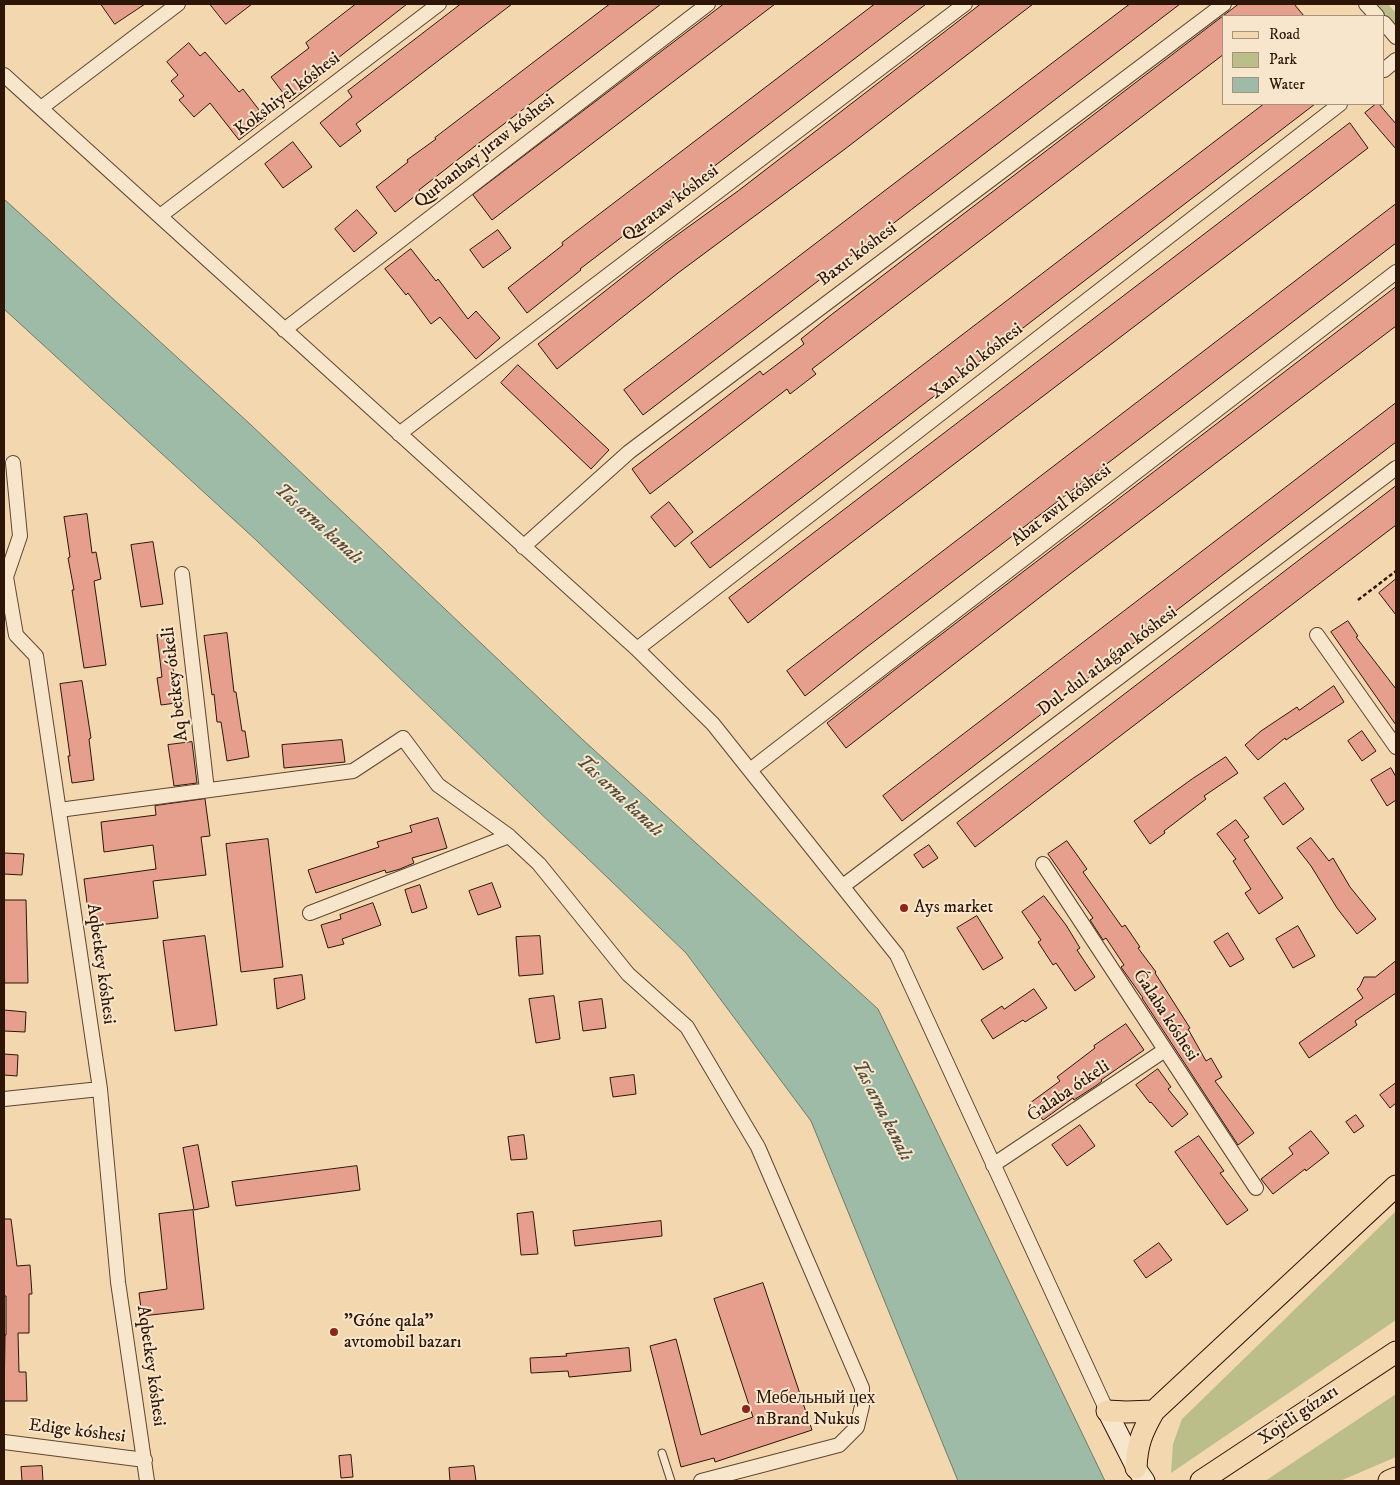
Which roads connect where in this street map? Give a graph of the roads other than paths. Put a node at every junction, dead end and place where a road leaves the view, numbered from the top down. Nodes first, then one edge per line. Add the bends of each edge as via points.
1 (178, 4) edge
2 (439, 4) edge
3 (708, 4) edge
4 (966, 4) edge
5 (1224, 4) edge
6 (1366, 4) edge
7 (1376, 15) edge
8 (1385, 25) edge
9 (1396, 37) edge
10 (1396, 60) edge
11 (1385, 69) edge
12 (4, 74) edge
13 (1339, 105) edge
14 (41, 108) junction
15 (160, 216) junction
16 (1396, 272) edge
17 (284, 330) junction
18 (399, 434) junction
19 (13, 463) dead end
20 (1396, 468) edge
21 (523, 547) junction
22 (182, 574) dead end
23 (5, 580) edge
24 (1317, 635) dead end
25 (636, 649) junction
26 (1396, 747) edge
27 (750, 770) junction
28 (207, 790) junction
29 (59, 810) junction
30 (509, 836) junction
31 (1043, 864) dead end
32 (842, 886) junction
33 (310, 913) dead end
34 (1165, 1050) junction
35 (100, 1089) junction
36 (4, 1099) edge
37 (993, 1164) junction
38 (1396, 1186) edge
39 (1256, 1188) dead end
40 (1396, 1352) edge
41 (1107, 1411) junction
42 (1154, 1411) junction
43 (4, 1442) edge
44 (662, 1453) dead end
45 (145, 1460) junction
46 (1140, 1475) edge
47 (1396, 1478) edge
48 (147, 1481) edge
49 (671, 1481) edge
50 (701, 1481) edge
51 (1201, 1481) edge
52 (1389, 1481) edge

1 - 14 street
2 - 15 street, Kokshiyel kóshesi
3 - 17 street, Qurbanbay jıraw kóshesi
4 - 18 street, Qarataw kóshesi
5 - 21 street, Baxıt kóshesi via 628,452
6 - 7 street
8 - 9 street
10 - 11 street
12 - 14 street
13 - 25 street, Xan kól kóshesi
14 - 15 street
15 - 17 street
16 - 27 street, Abat awıl kóshesi
17 - 18 street
18 - 21 street
19 - 23 street, Aqbetkey kóshesi via 20,536
20 - 32 street, Dul-dul atlaǵan kóshesi
21 - 25 street
22 - 28 street, Aq betkey ótkeli
23 - 29 street, Aqbetkey kóshesi via 16,635 36,656
24 - 26 street
25 - 27 street via 713,724
27 - 32 street
28 - 29 street
28 - 30 street via 353,771 403,738 438,785
29 - 35 street, Aqbetkey kóshesi
30 - 33 street
30 - 50 street via 538,864 628,974 686,1027 758,1147 862,1388 857,1427 840,1446
31 - 34 street, Ǵalaba kóshesi
32 - 37 street via 897,955
34 - 37 street, Ǵalaba ótkeli
34 - 39 street, Ǵalaba kóshesi
35 - 36 street
35 - 45 street, Aqbetkey kóshesi via 118,1282
37 - 41 street
38 - 42 main road
40 - 51 main road, Xojeli gúzarı
41 - 42 main road
41 - 46 street
42 - 46 main road via 1138,1442
43 - 45 street, Edige kóshesi
44 - 49 lane
45 - 48 street, Aqbetkey kóshesi
47 - 52 main road

